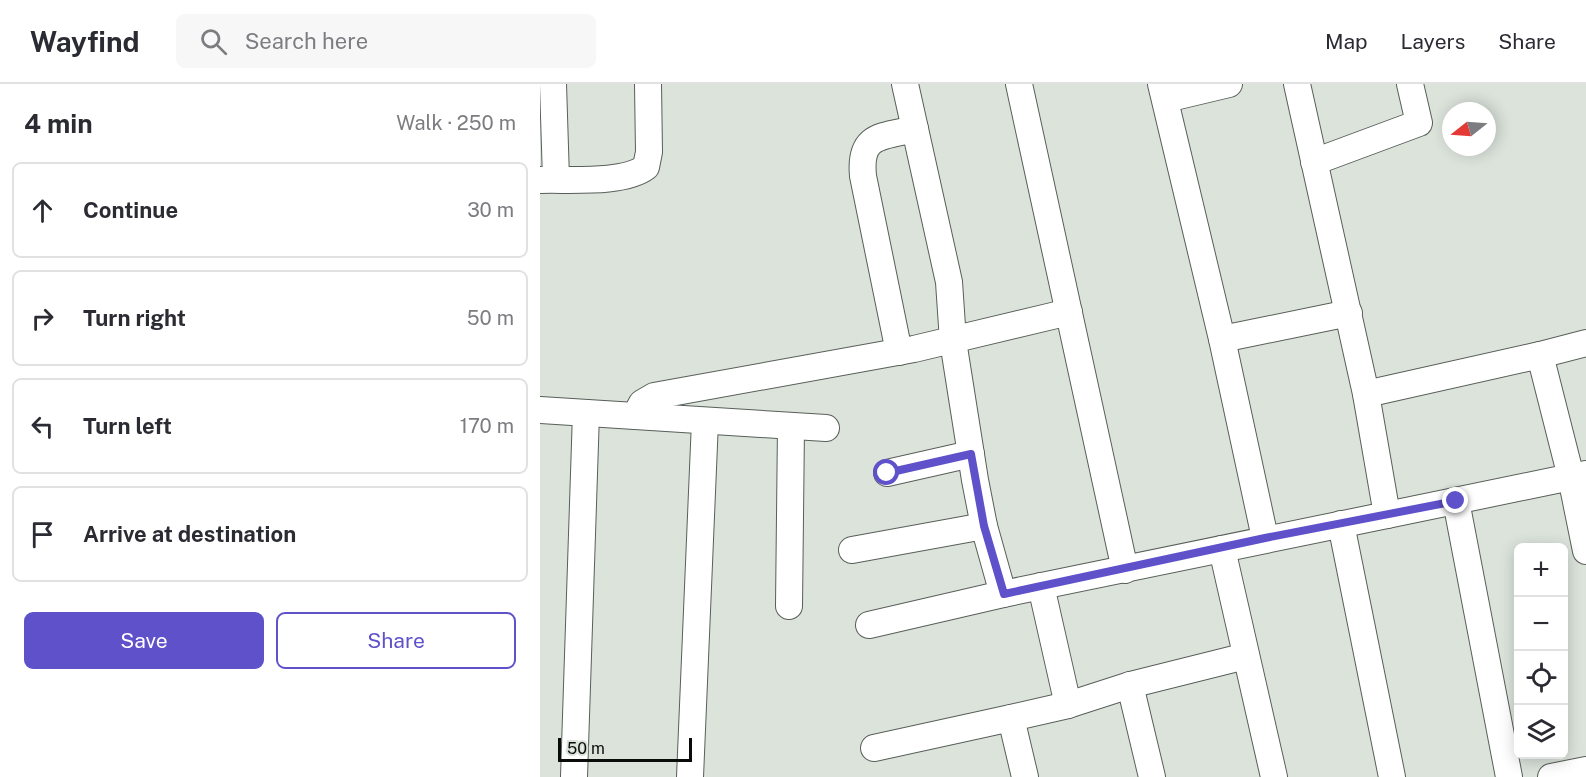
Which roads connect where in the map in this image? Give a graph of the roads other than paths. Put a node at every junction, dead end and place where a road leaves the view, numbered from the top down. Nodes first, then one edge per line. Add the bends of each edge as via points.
1 (553, 84) edge
2 (648, 84) edge
3 (905, 84) edge
4 (1019, 84) edge
5 (1229, 84) edge
6 (1297, 84) edge
7 (1410, 84) edge
8 (1164, 92) edge
9 (915, 129) junction
10 (1314, 162) junction
11 (548, 179) edge
12 (1069, 312) junction
13 (1348, 312) junction
14 (1222, 339) junction
15 (953, 341) junction
16 (1586, 343) edge
17 (899, 351) junction
18 (1540, 356) junction
19 (1366, 394) junction
20 (540, 410) edge
21 (586, 413) junction
22 (635, 416) junction
23 (705, 421) junction
24 (791, 426) junction
25 (826, 428) dead end
26 (971, 454) junction
27 (887, 473) dead end
28 (1579, 476) edge
29 (1456, 501) junction
30 (1388, 514) junction
31 (1341, 524) junction
32 (984, 526) junction
33 (1265, 538) junction
34 (1222, 549) junction
35 (852, 550) dead end
36 (1586, 551) edge
37 (1125, 570) junction
38 (1041, 586) junction
39 (1004, 594) junction
40 (789, 606) dead end
41 (869, 625) dead end
42 (1246, 656) junction
43 (1130, 685) junction
44 (1068, 705) junction
45 (1011, 718) junction
46 (874, 748) dead end
47 (1586, 770) edge
48 (574, 777) edge
49 (690, 777) edge
50 (1025, 777) edge
51 (1152, 777) edge
52 (1274, 777) edge
53 (1392, 777) edge
54 (1509, 777) edge
55 (1551, 777) edge

1 - 11 street
2 - 11 street via 646,167 637,174 621,177
3 - 9 street
4 - 12 street
5 - 8 street
6 - 10 street
7 - 10 street via 1419,123
8 - 14 street
9 - 15 street via 949,282
9 - 17 street via 874,139 862,154 863,176
10 - 13 street
12 - 15 street
12 - 37 street
13 - 14 street
13 - 19 street
14 - 33 street
15 - 17 street
15 - 26 street
16 - 18 street
17 - 22 street via 654,396 642,403
18 - 19 street
18 - 28 street
19 - 30 street
20 - 21 street
21 - 22 street
21 - 48 street
22 - 23 street
23 - 24 street
23 - 49 street
24 - 25 street
24 - 40 street
26 - 27 street
26 - 32 street
28 - 29 street
28 - 36 street
29 - 30 street
29 - 54 street
30 - 31 street
31 - 33 street
31 - 53 street
32 - 35 street
32 - 39 street
33 - 34 street
34 - 37 street
34 - 42 street
37 - 38 street
38 - 39 street
38 - 44 street
39 - 41 street
42 - 43 street
42 - 52 street
43 - 44 street
43 - 51 street
44 - 45 street
45 - 46 street
45 - 50 street
47 - 55 street

